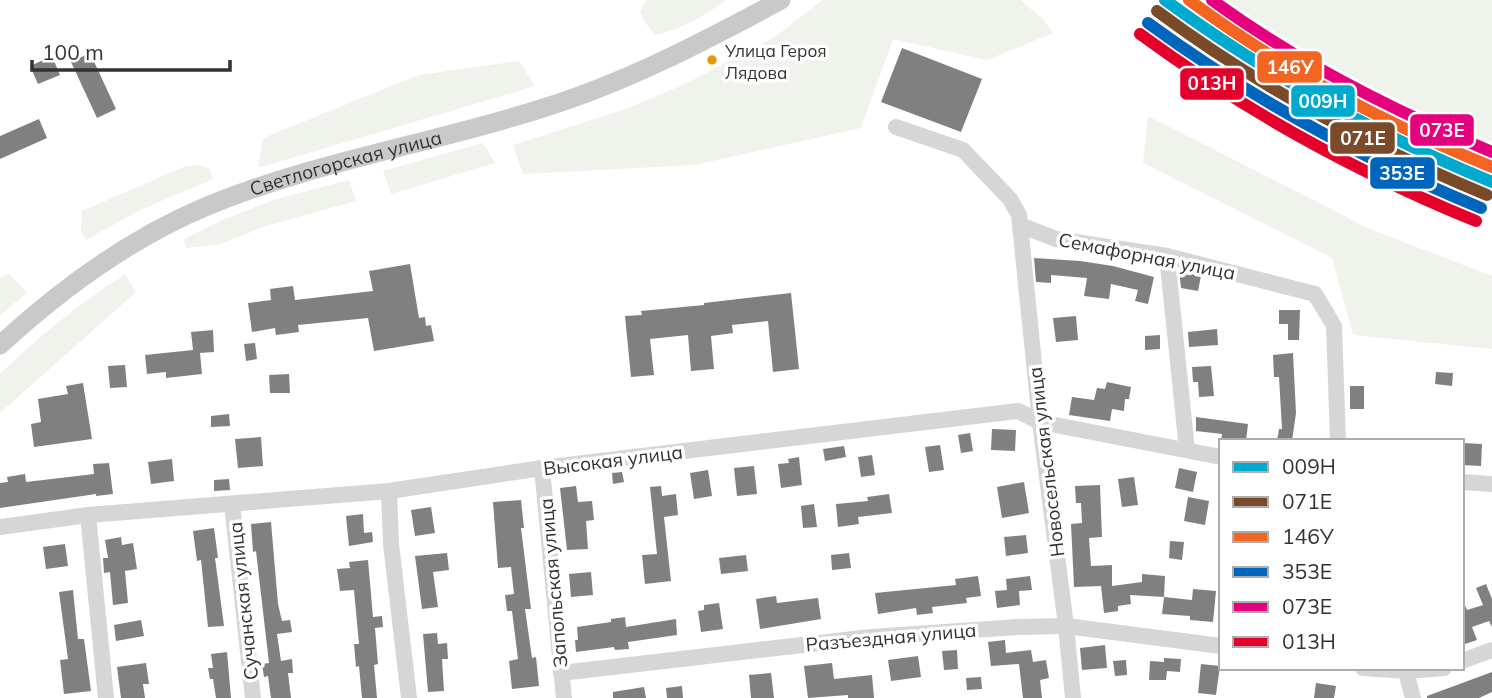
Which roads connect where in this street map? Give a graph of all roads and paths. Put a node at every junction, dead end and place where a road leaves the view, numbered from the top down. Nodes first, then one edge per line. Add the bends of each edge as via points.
1 (765, 0) edge
2 (781, 0) edge
3 (717, 34) junction
4 (896, 127) dead end
5 (1020, 225) junction
6 (1167, 256) junction
7 (0, 345) edge
8 (1040, 422) junction
9 (1338, 439) edge
10 (1187, 450) junction
11 (1219, 457) edge
12 (542, 468) junction
13 (1464, 482) edge
14 (1492, 484) edge
15 (389, 491) junction
16 (232, 504) junction
17 (88, 515) junction
18 (0, 527) edge
19 (1066, 626) junction
20 (1219, 646) edge
21 (1492, 650) edge
22 (1464, 660) edge
23 (1406, 670) edge
24 (561, 673) junction
25 (106, 698) edge
26 (253, 698) edge
27 (409, 698) edge
28 (564, 698) edge
29 (1073, 698) edge
30 (1413, 698) edge

1 - 3 main road, Светлогорская улица
2 - 3 main road, Светлогорская улица
3 - 7 main road, Светлогорская улица via 624,79 560,103 305,173 203,207 83,276
4 - 5 street via 963,150 1010,198
5 - 6 street, Семафорная улица via 1056,239
5 - 8 street, Новосельская улица
6 - 9 street, Семафорная улица via 1315,294 1334,326
6 - 10 street
8 - 10 street, Высокая улица
8 - 12 street, Высокая улица via 1018,411
8 - 19 street, Новосельская улица
10 - 11 street, Высокая улица
12 - 15 street, Высокая улица
12 - 24 street, Запольская улица
13 - 14 street
15 - 16 street, Высокая улица
15 - 27 street
16 - 17 street, Высокая улица
16 - 26 street, Сучанская улица
17 - 18 street, Высокая улица
17 - 25 street
19 - 20 street, Разъездная улица
19 - 24 street, Разъездная улица via 871,637
19 - 29 street, Новосельская улица
21 - 22 street
23 - 30 street
24 - 28 street, Запольская улица

